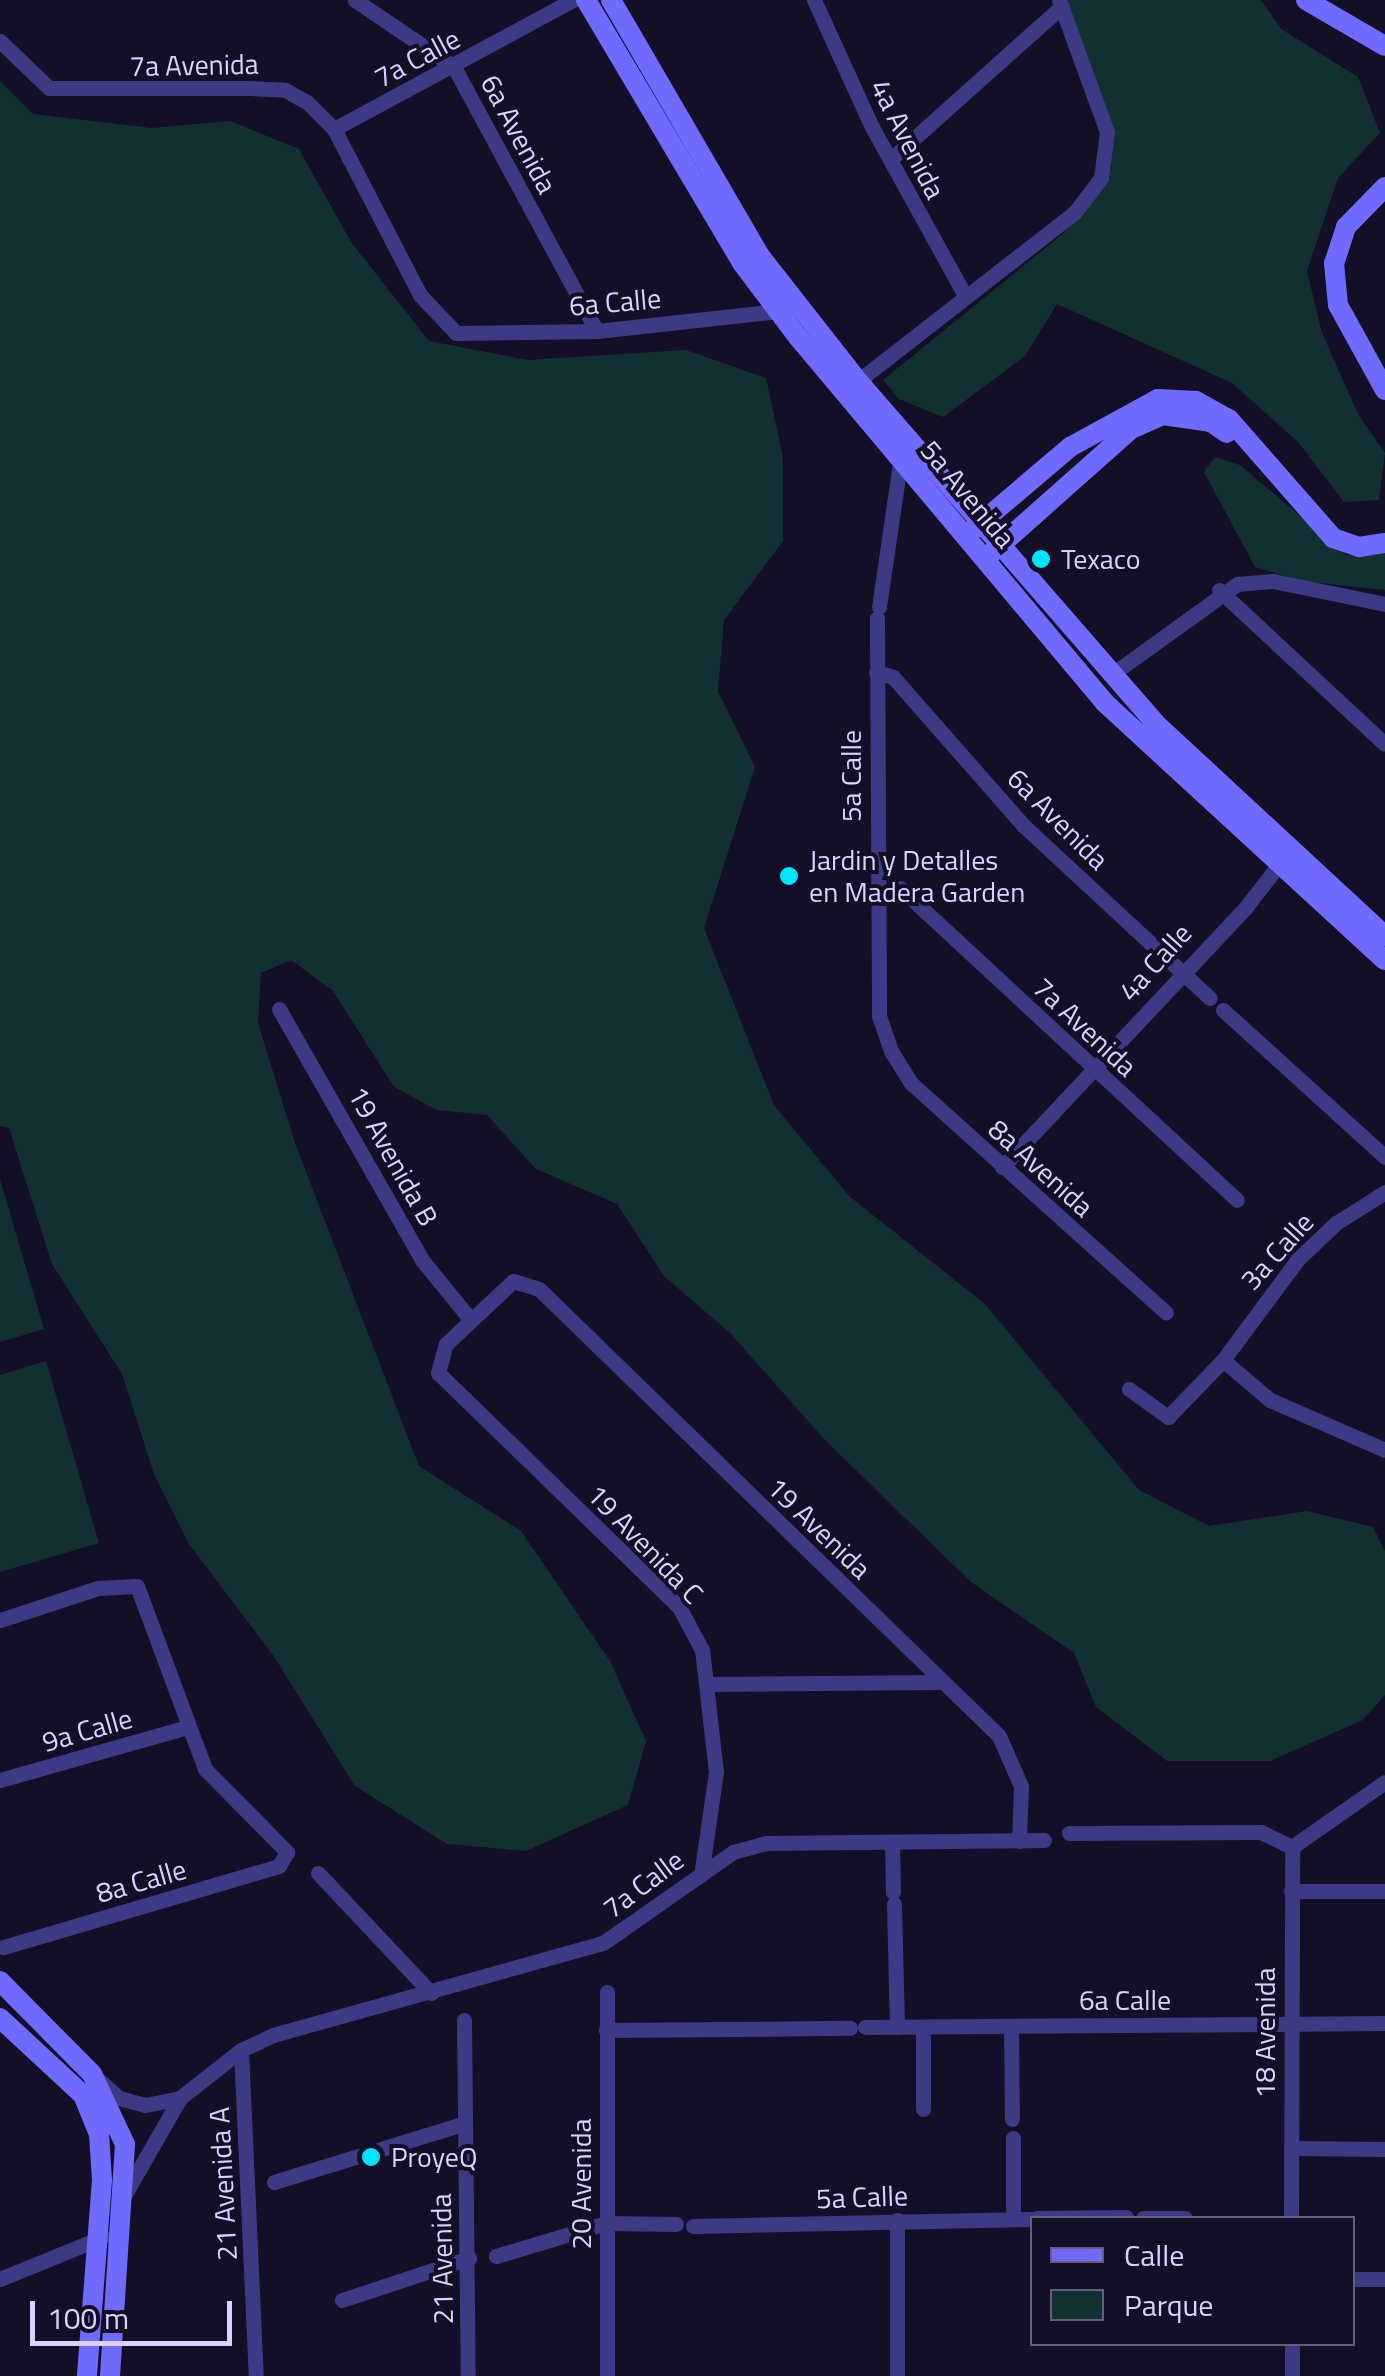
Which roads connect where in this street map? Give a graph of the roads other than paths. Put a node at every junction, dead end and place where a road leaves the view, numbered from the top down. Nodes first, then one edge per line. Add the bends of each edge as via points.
1 (355, 0) edge
2 (573, 0) edge
3 (586, 0) edge
4 (611, 0) edge
5 (1306, 0) edge
6 (1320, 0) edge
7 (820, 2) edge
8 (1060, 3) edge
9 (1385, 33) edge
10 (0, 42) edge
11 (1385, 46) edge
12 (454, 67) junction
13 (334, 130) junction
14 (890, 159) junction
15 (1385, 187) edge
16 (1385, 198) edge
17 (743, 246) junction
18 (966, 297) junction
19 (778, 311) junction
20 (597, 330) junction
21 (456, 333) joint
22 (1354, 333) junction
23 (858, 382) junction
24 (1385, 390) edge
25 (901, 457) junction
26 (1266, 458) junction
27 (973, 530) junction
28 (1385, 543) edge
29 (991, 552) junction
30 (1220, 590) junction
31 (1385, 604) edge
32 (876, 672) junction
33 (1111, 675) junction
34 (1385, 744) edge
35 (1280, 862) junction
36 (900, 888) dead end
37 (1376, 928) edge
38 (1385, 960) edge
39 (1180, 971) junction
40 (1210, 998) dead end
41 (279, 1009) dead end
42 (1223, 1010) dead end
43 (891, 1051) joint
44 (1092, 1069) junction
45 (1385, 1157) edge
46 (1002, 1167) junction
47 (1385, 1192) edge
48 (1237, 1200) dead end
49 (1166, 1314) dead end
50 (471, 1320) junction
51 (1223, 1360) junction
52 (1128, 1389) dead end
53 (1385, 1430) edge
54 (1380, 1447) edge
55 (0, 1620) edge
56 (940, 1682) junction
57 (710, 1684) junction
58 (187, 1727) junction
59 (0, 1780) edge
60 (1385, 1782) edge
61 (1069, 1833) dead end
62 (1019, 1840) junction
63 (1044, 1840) dead end
64 (892, 1842) junction
65 (1292, 1848) junction
66 (702, 1869) junction
67 (318, 1873) dead end
68 (1290, 1890) junction
69 (1385, 1891) edge
70 (3, 1947) dead end
71 (0, 1981) edge
72 (606, 1992) dead end
73 (430, 1993) junction
74 (0, 2018) edge
75 (464, 2020) dead end
76 (1385, 2023) edge
77 (1288, 2024) junction
78 (896, 2026) junction
79 (1011, 2026) junction
80 (606, 2030) junction
81 (923, 2030) junction
82 (241, 2050) junction
83 (92, 2074) junction
84 (180, 2098) junction
85 (923, 2109) dead end
86 (1012, 2119) dead end
87 (463, 2124) junction
88 (1012, 2138) dead end
89 (1292, 2148) junction
90 (1385, 2149) edge
91 (274, 2182) dead end
92 (126, 2194) junction
93 (1291, 2216) edge
94 (1030, 2218) edge
95 (1013, 2219) junction
96 (897, 2220) junction
97 (606, 2223) junction
98 (676, 2224) dead end
99 (693, 2226) dead end
100 (122, 2237) junction
101 (100, 2238) junction
102 (496, 2256) dead end
103 (469, 2258) junction
104 (0, 2279) edge
105 (1355, 2279) edge
106 (1385, 2279) edge
107 (342, 2300) dead end
108 (1292, 2346) edge
109 (87, 2376) edge
110 (110, 2376) edge
111 (256, 2376) edge
112 (468, 2376) edge
113 (607, 2376) edge
114 (897, 2376) edge
115 (1292, 2376) edge

1 - 12 street, 6a Avenida
2 - 12 street, 7a Calle
3 - 17 main road, 5a Avenida
4 - 17 main road, 5a Avenida
5 - 11 main road
6 - 9 main road
7 - 14 street, 4a Avenida
8 - 14 street
8 - 18 street via 1106,132 1101,178 1075,212
10 - 13 street, 7a Avenida via 50,88 285,90
12 - 13 street, 7a Calle
12 - 20 street, 6a Avenida
13 - 21 street, 7a Avenida via 420,295
14 - 18 street, 4a Avenida
15 - 22 main road via 1346,226 1334,264 1338,305
16 - 22 main road via 1357,228 1344,256
17 - 19 main road, 5a Avenida
17 - 23 main road, 5a Avenida
18 - 23 street
19 - 20 street, 6a Calle
19 - 25 main road, 5a Avenida
20 - 21 street, 6a Calle
22 - 24 main road
23 - 27 main road, 5a Avenida
25 - 27 main road, 5a Avenida
25 - 32 street, 5a Calle
26 - 27 main road via 1229,419 1196,402 1158,400 1070,448
26 - 28 main road via 1333,538 1359,547
26 - 29 main road via 1211,422 1163,415 1130,429
27 - 29 main road, 5a Avenida
29 - 33 main road, 5a Avenida
29 - 35 main road, 5a Avenida via 1104,702
30 - 31 street via 1273,581
30 - 33 street
30 - 34 street
32 - 39 street, 6a Avenida via 893,678 1024,826
32 - 43 street, 5a Calle via 879,1016
33 - 37 main road, 5a Avenida
35 - 37 main road, 5a Avenida
35 - 39 street, 4a Calle via 1226,912 1223,924
36 - 44 street, 7a Avenida
37 - 38 main road, 5a Avenida
39 - 40 street, 6a Avenida
39 - 44 street, 4a Calle
41 - 50 street, 19 Avenida B via 422,1260
42 - 45 street
43 - 46 street, 8a Avenida via 912,1083
44 - 46 street, 4a Calle
44 - 48 street, 7a Avenida
46 - 49 street, 8a Avenida
47 - 51 street, 3a Calle via 1298,1258
50 - 56 street, 19 Avenida via 513,1281 524,1280
50 - 57 street, 19 Avenida C via 436,1362 443,1382 679,1607 702,1650
51 - 52 street, 3a Calle via 1164,1419
51 - 54 street via 1285,1408
53 - 54 street
55 - 58 street via 110,1586 137,1586
56 - 57 street
56 - 62 street, 19 Avenida via 1000,1736 1017,1764
57 - 66 street, 19 Avenida C via 716,1772
58 - 59 street, 9a Calle
58 - 70 street, 8a Calle via 205,1769 283,1842 280,1866
60 - 65 street
61 - 65 street via 1261,1832
62 - 63 street, 7a Calle
62 - 64 street, 7a Calle
64 - 66 street, 7a Calle via 766,1843
64 - 78 street
65 - 68 street, 18 Avenida
66 - 73 street, 7a Calle via 603,1944
67 - 73 street
68 - 69 street
68 - 77 street, 18 Avenida
71 - 83 main road
72 - 80 street, 20 Avenida
73 - 82 street, 7a Calle via 272,2035
74 - 101 main road via 83,2095 99,2134
75 - 87 street, 21 Avenida
76 - 77 street, 6a Calle
77 - 79 street, 6a Calle
77 - 89 street, 18 Avenida
78 - 80 street, 6a Calle
78 - 81 street, 6a Calle
79 - 81 street, 6a Calle
79 - 86 street
80 - 97 street, 20 Avenida
81 - 85 street
82 - 84 street, 7a Calle
82 - 111 street, 21 Avenida A
83 - 84 street via 132,2101
83 - 92 main road via 126,2144
84 - 92 street, 7a Calle
87 - 91 street
87 - 103 street, 21 Avenida
88 - 95 street
89 - 90 street
89 - 93 street, 18 Avenida
92 - 100 main road
94 - 95 street, 5a Calle
95 - 96 street, 5a Calle
96 - 99 street, 5a Calle
96 - 114 street
97 - 98 street
97 - 102 street
97 - 113 street, 20 Avenida
100 - 101 street
100 - 110 main road
101 - 104 street
101 - 109 main road
103 - 107 street
103 - 112 street, 21 Avenida
105 - 106 street
108 - 115 street

